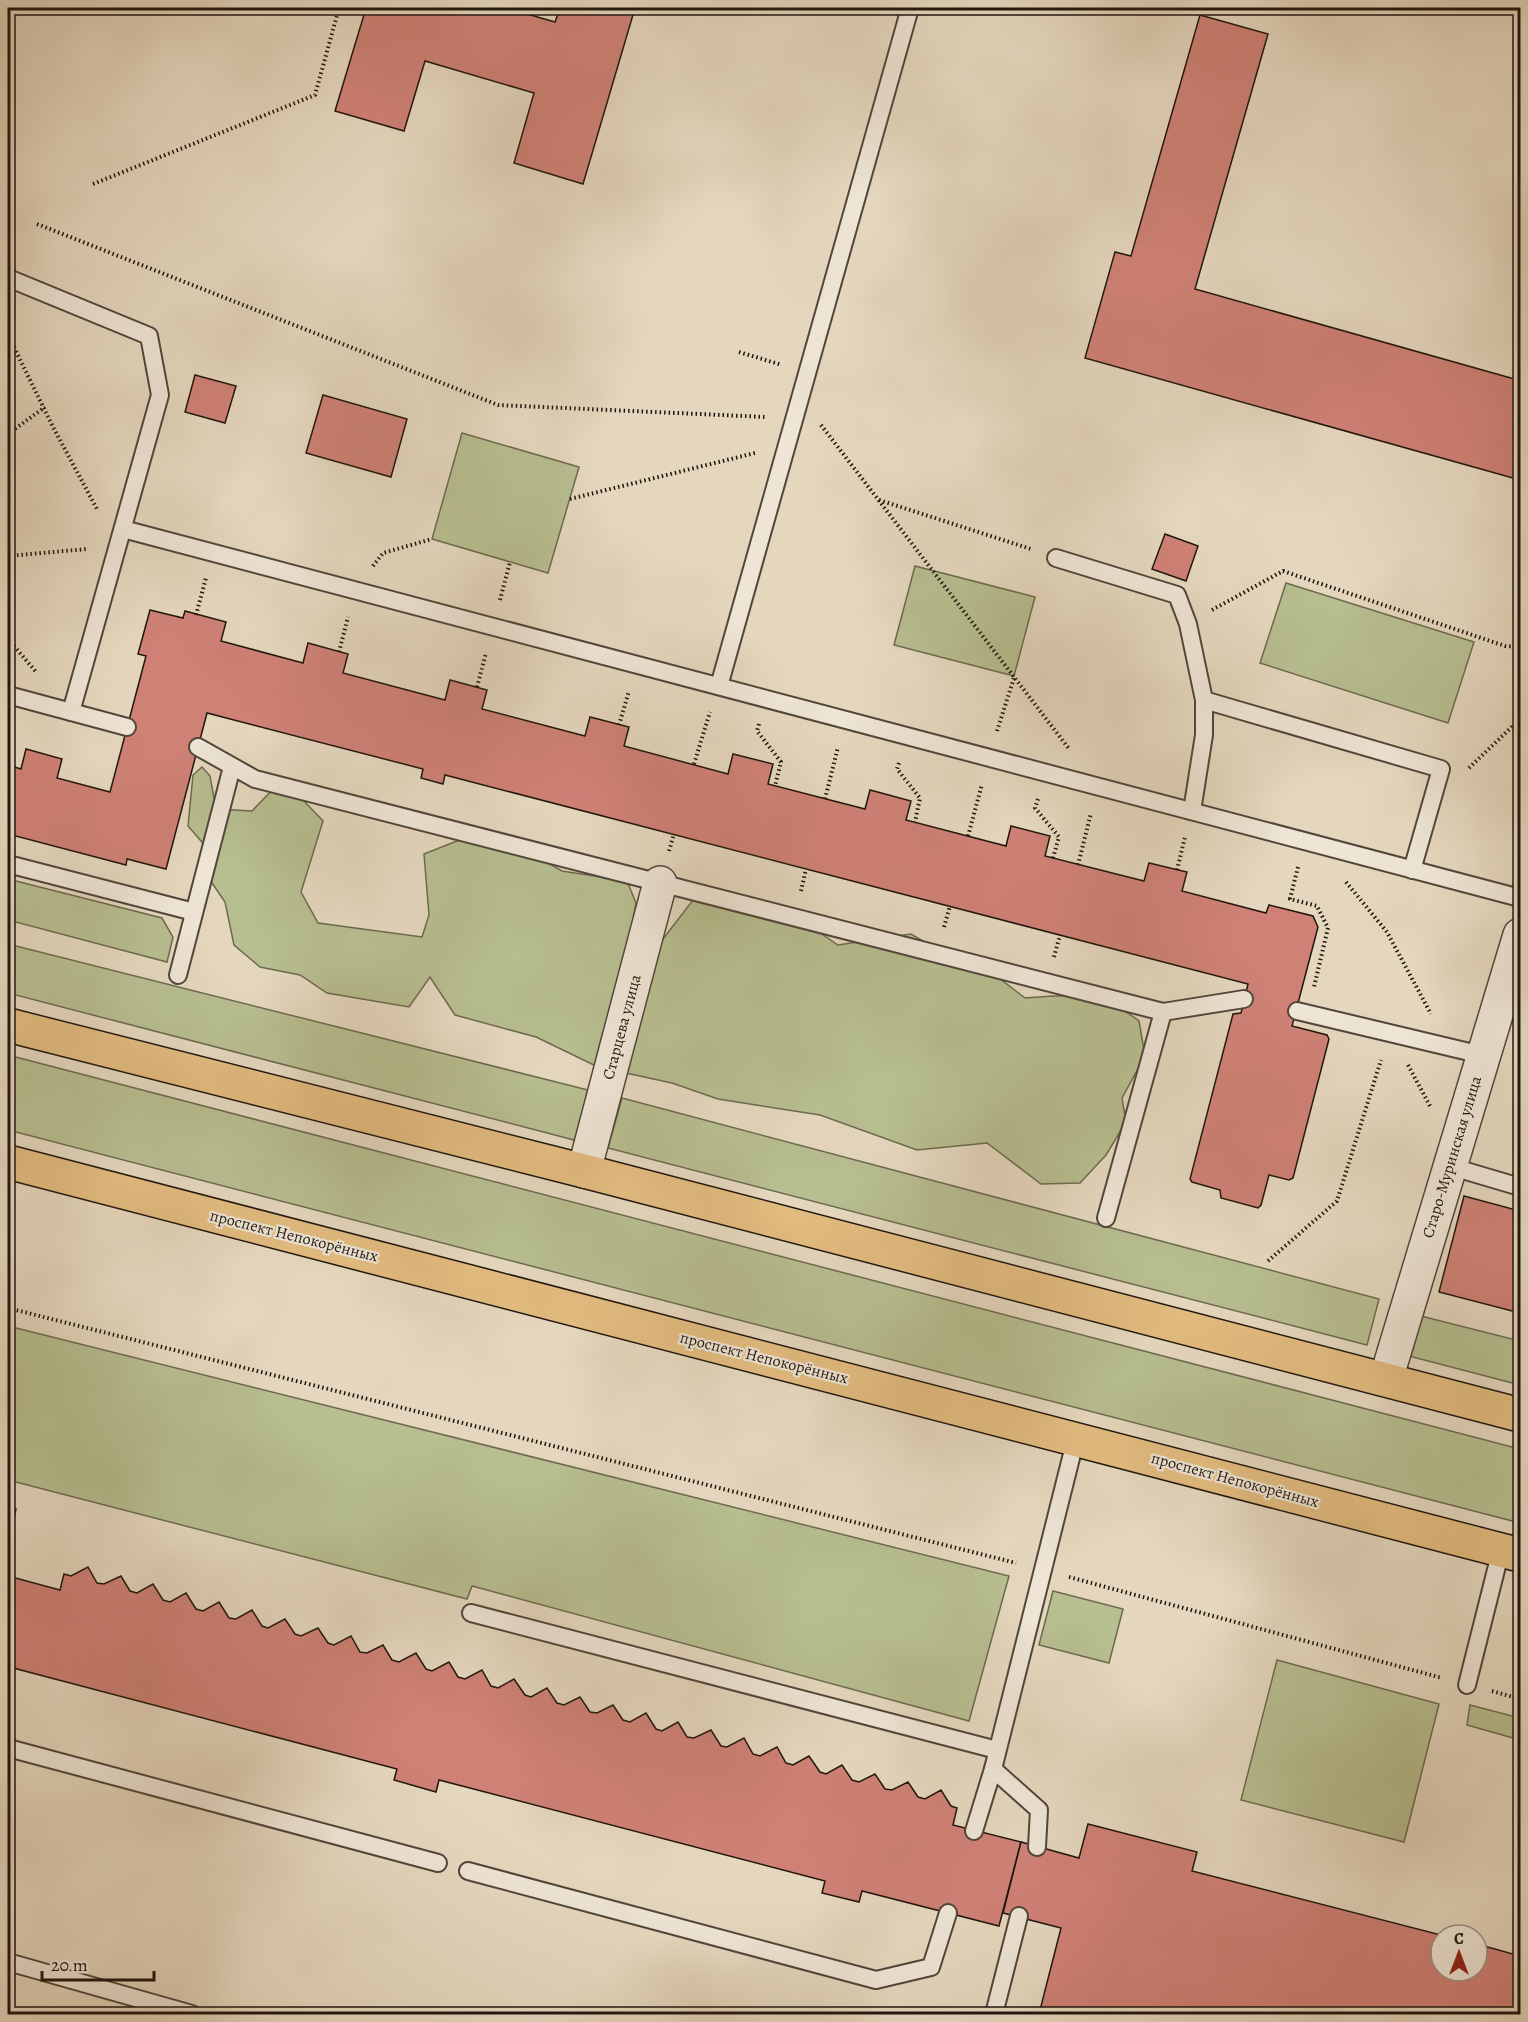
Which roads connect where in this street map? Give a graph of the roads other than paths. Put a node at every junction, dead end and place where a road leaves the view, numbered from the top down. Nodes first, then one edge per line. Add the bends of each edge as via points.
1 (909, 8) edge
2 (8, 278) edge
3 (123, 529) junction
4 (1056, 558) road end
5 (719, 686) junction
6 (8, 695) edge
7 (1204, 700) junction
8 (71, 712) junction
9 (127, 727) dead end
10 (198, 747) dead end
11 (232, 767) junction
12 (1192, 811) junction
13 (8, 864) edge
14 (1412, 870) junction
15 (660, 883) junction
16 (1521, 898) edge
17 (194, 912) junction
18 (1521, 935) edge
19 (178, 975) dead end
20 (1244, 999) dead end
21 (1163, 1012) junction
22 (1302, 1012) road end
23 (8, 1025) edge
24 (1482, 1055) junction
25 (8, 1162) edge
26 (1449, 1167) junction
27 (584, 1172) junction
28 (1521, 1186) edge
29 (1106, 1218) dead end
30 (1386, 1380) junction
31 (1521, 1416) edge
32 (1076, 1438) junction
33 (1511, 1552) edge
34 (471, 1612) dead end
35 (1467, 1685) road end
36 (8, 1748) edge
37 (997, 1750) junction
38 (993, 1768) junction
39 (974, 1831) dead end
40 (1037, 1847) dead end
41 (438, 1863) dead end
42 (468, 1871) dead end
43 (948, 1913) dead end
44 (1019, 1916) dead end
45 (8, 1962) edge
46 (192, 2014) edge
47 (994, 2014) edge

1 - 5 lane
2 - 3 lane via 149,336 160,395
3 - 5 lane
3 - 8 lane
4 - 7 lane via 1177,595 1188,624
5 - 12 lane
6 - 8 lane
7 - 12 lane via 1204,735
7 - 14 lane via 1441,769
8 - 9 lane
10 - 11 lane
11 - 15 lane via 255,779 379,820
11 - 17 lane
12 - 14 lane
13 - 17 lane
14 - 16 lane
15 - 21 lane
15 - 27 street, Старцева улица
17 - 19 lane
18 - 24 street, Старо-Муринская улица
20 - 21 lane
21 - 29 lane
22 - 24 lane
23 - 27 main road
24 - 26 street, Старо-Муринская улица
25 - 32 main road, проспект Непокорённых
26 - 28 lane
26 - 30 street, Старо-Муринская улица
27 - 30 main road
30 - 31 main road
32 - 33 main road, проспект Непокорённых
32 - 37 lane
33 - 35 lane
34 - 37 lane
36 - 41 lane
37 - 38 lane
38 - 39 lane
38 - 40 lane via 1039,1810
42 - 43 lane via 876,1980 931,1966
44 - 47 lane
45 - 46 lane

